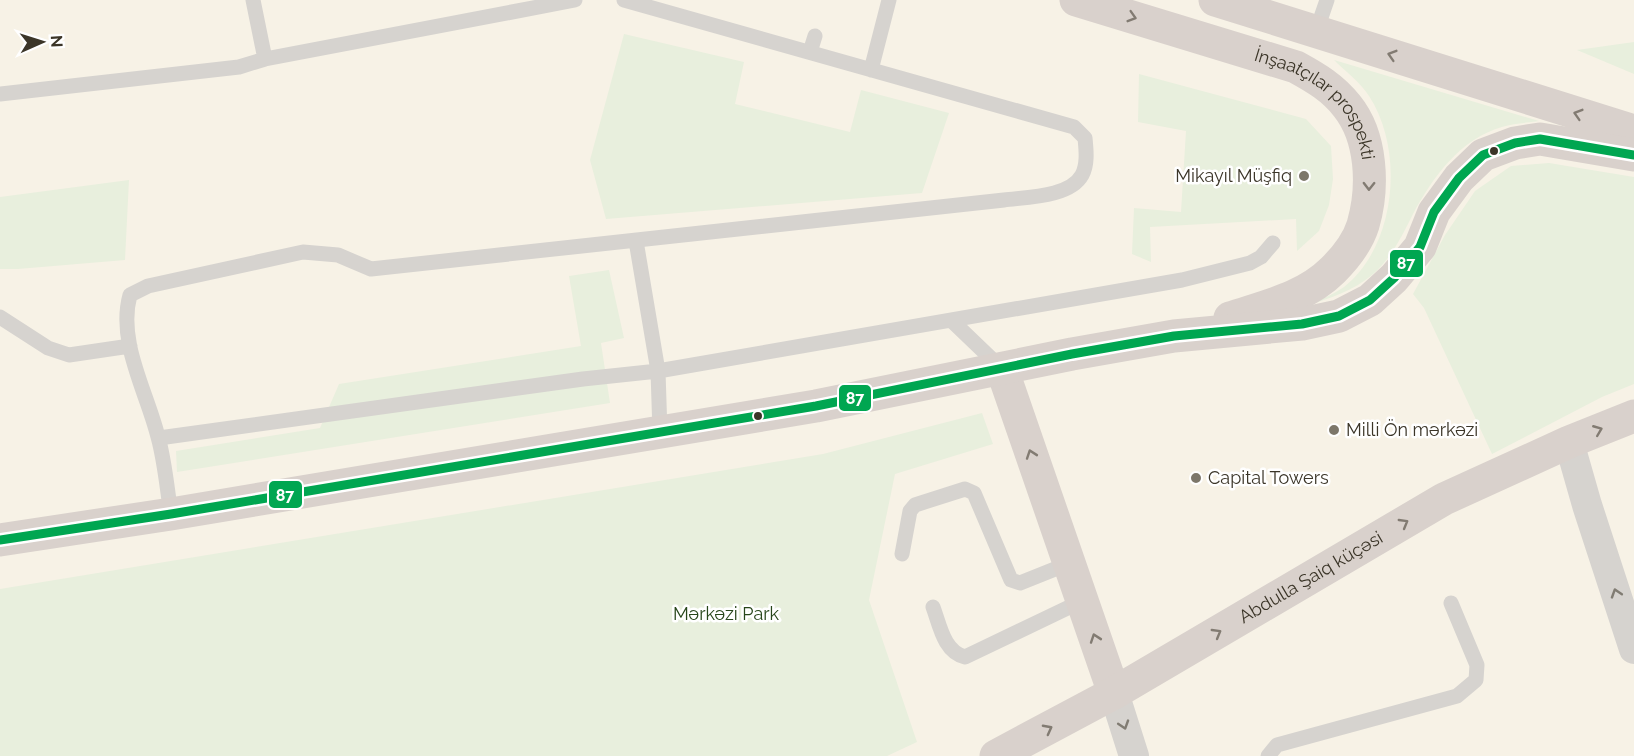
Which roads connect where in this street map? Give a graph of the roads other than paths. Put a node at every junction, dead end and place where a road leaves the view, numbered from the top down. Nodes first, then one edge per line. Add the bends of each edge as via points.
1 (253, 0) edge
2 (575, 0) edge
3 (624, 0) edge
4 (889, 0) edge
5 (1076, 0) edge
6 (1215, 0) edge
7 (1327, 0) edge
8 (1316, 32) junction
9 (815, 36) dead end
10 (810, 52) junction
11 (265, 59) junction
12 (871, 70) junction
13 (0, 94) edge
14 (1633, 136) edge
15 (636, 241) junction
16 (1273, 243) dead end
17 (0, 317) edge
18 (951, 320) junction
19 (1174, 336) junction
20 (130, 346) junction
21 (1002, 369) junction
22 (658, 371) junction
23 (1634, 416) edge
24 (660, 433) junction
25 (159, 438) junction
26 (1569, 442) junction
27 (171, 514) junction
28 (0, 540) edge
29 (902, 554) dead end
30 (1070, 563) junction
31 (1082, 601) junction
32 (1451, 603) dead end
33 (933, 607) dead end
34 (1634, 649) edge
35 (1114, 693) junction
36 (996, 756) edge
37 (1134, 756) edge
38 (1269, 756) edge

1 - 11 lane
2 - 11 lane
3 - 10 lane
4 - 12 lane
5 -> 19 main road, İnşaatçılar prospekti via 1296,67 1334,91 1349,107 1362,131 1369,165 1369,196 1363,226 1332,271 1301,294
6 - 8 main road
7 - 8 lane
14 -> 8 main road
9 - 10 lane
10 - 12 lane
11 - 13 lane via 239,67
12 - 15 lane via 1074,127 1085,138 1083,174 1063,191 1004,200
14 - 19 main road via 1515,142 1483,155 1459,178 1434,212 1420,248 1394,278 1370,300 1339,316 1302,324
15 - 20 lane via 371,269 338,255 303,252 148,286 130,295 126,312
15 - 22 lane
16 - 18 lane via 1250,263 1182,280
17 - 20 lane via 48,348 69,355
18 - 21 lane
18 - 22 lane
19 - 21 main road
20 - 25 lane
21 - 24 main road
30 -> 21 main road
22 - 24 lane
22 - 25 lane
26 -> 23 main road, Abdulla Şaiq küçəsi
24 - 27 main road
25 - 27 lane
34 -> 26 street
35 -> 26 main road, Abdulla Şaiq küçəsi via 1444,499
27 - 28 main road
29 - 30 lane via 910,511 915,505 965,489 974,493 1011,580 1020,583
30 - 31 main road
31 - 33 lane via 965,657 948,646
35 -> 31 main road
32 - 38 lane via 1477,665 1476,680 1463,691 1457,696 1277,745
36 -> 35 main road, Abdulla Şaiq küçəsi
35 -> 37 street

